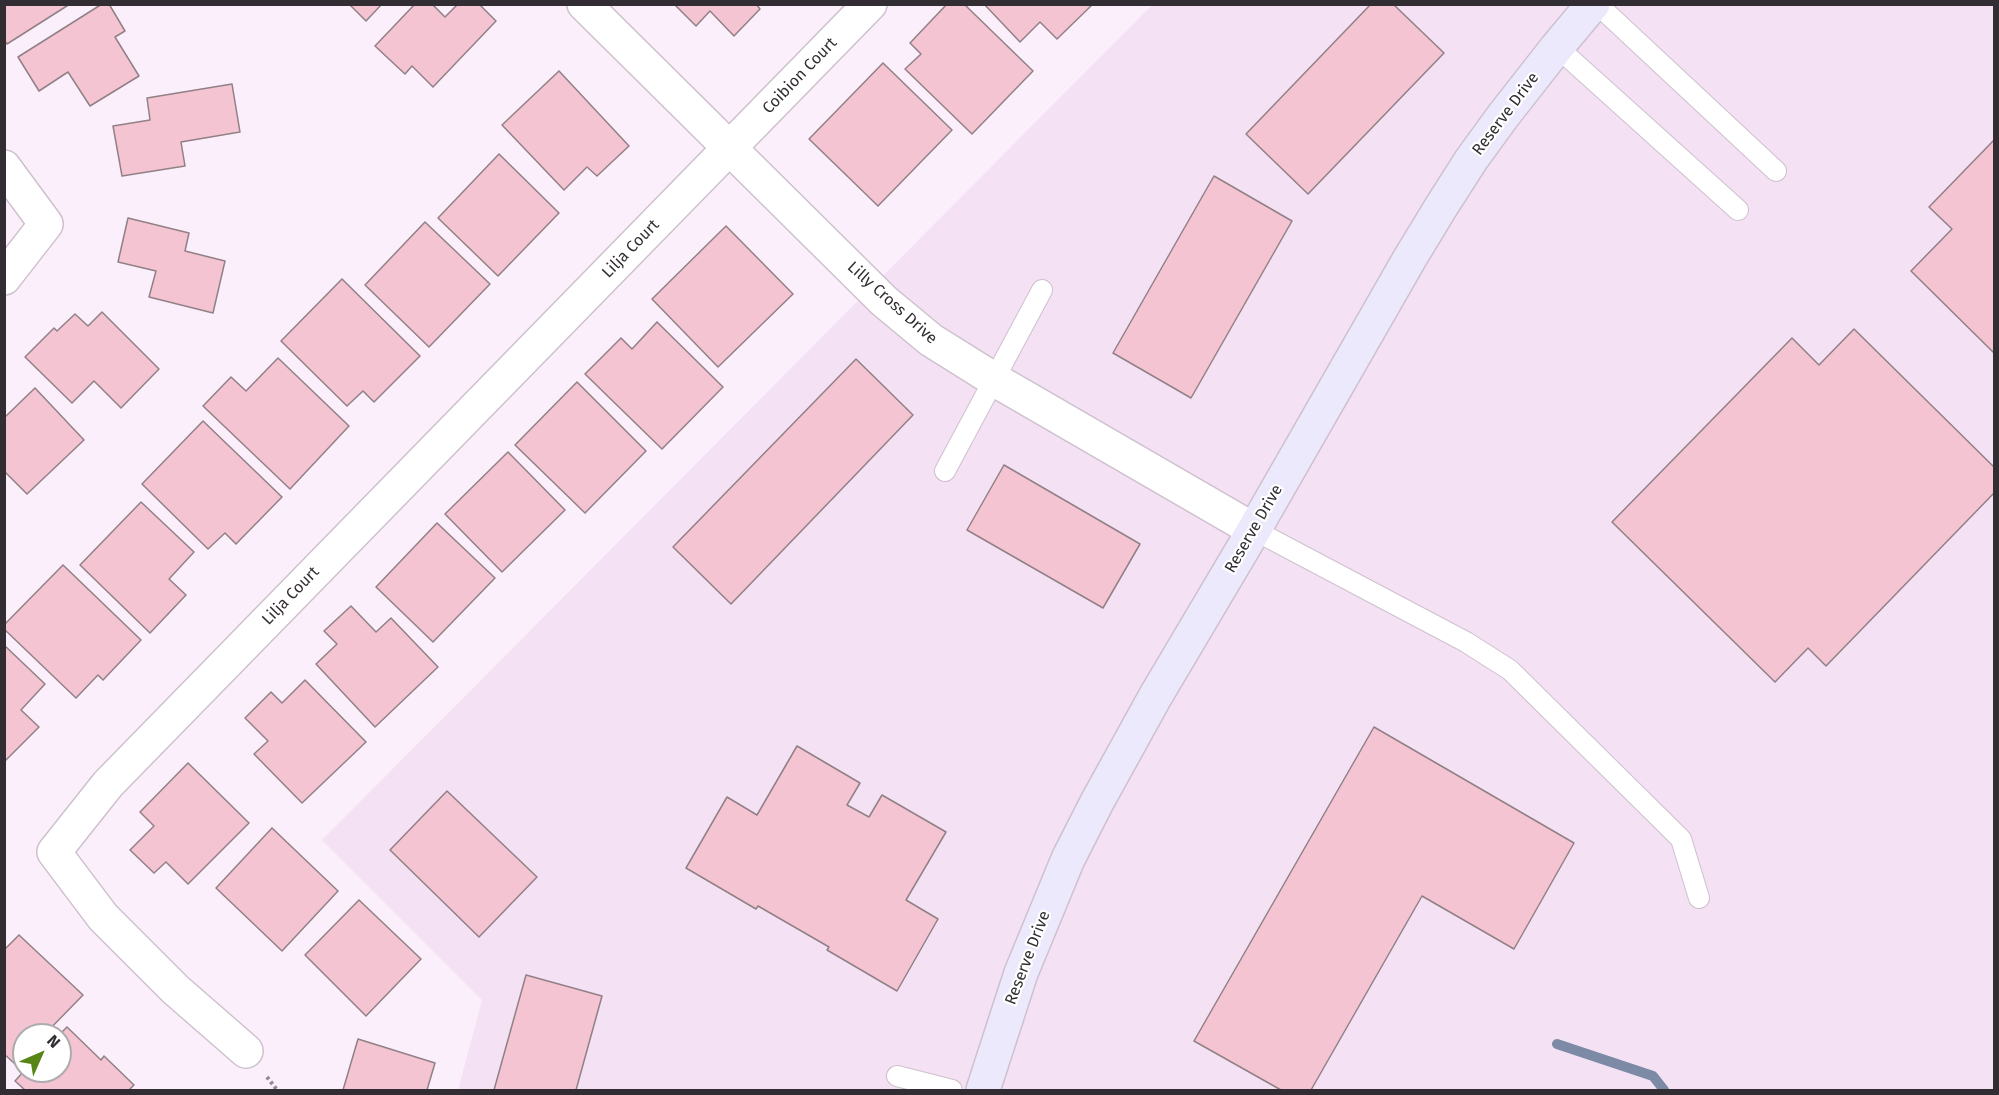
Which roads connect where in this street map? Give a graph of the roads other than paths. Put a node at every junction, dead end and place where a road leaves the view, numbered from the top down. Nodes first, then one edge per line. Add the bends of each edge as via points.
1 (584, 4) edge
2 (870, 4) edge
3 (1595, 4) edge
4 (1557, 47) junction
5 (729, 148) junction
6 (4, 167) edge
7 (1776, 171) dead end
8 (1738, 210) dead end
9 (4, 278) edge
10 (1042, 290) dead end
11 (994, 380) junction
12 (945, 471) dead end
13 (1254, 530) junction
14 (1699, 898) dead end
15 (246, 1051) dead end
16 (897, 1076) dead end
17 (952, 1090) edge
18 (983, 1090) edge

1 - 5 street, Lilly Cross Drive
2 - 5 street, Coibion Court
3 - 4 street, Reserve Drive
3 - 7 lane
4 - 8 lane
4 - 13 street, Reserve Drive via 1471,160 1441,207
5 - 11 street, Lilly Cross Drive via 884,301 930,340
5 - 15 street, Lilja Court via 108,784 54,852 103,917 176,990
6 - 9 street via 46,224
10 - 11 lane
11 - 12 lane
11 - 13 street, Lilly Cross Drive
13 - 14 lane via 1466,642 1510,670 1681,839
13 - 18 street, Reserve Drive via 1155,697 1068,859 1021,973
16 - 17 lane

